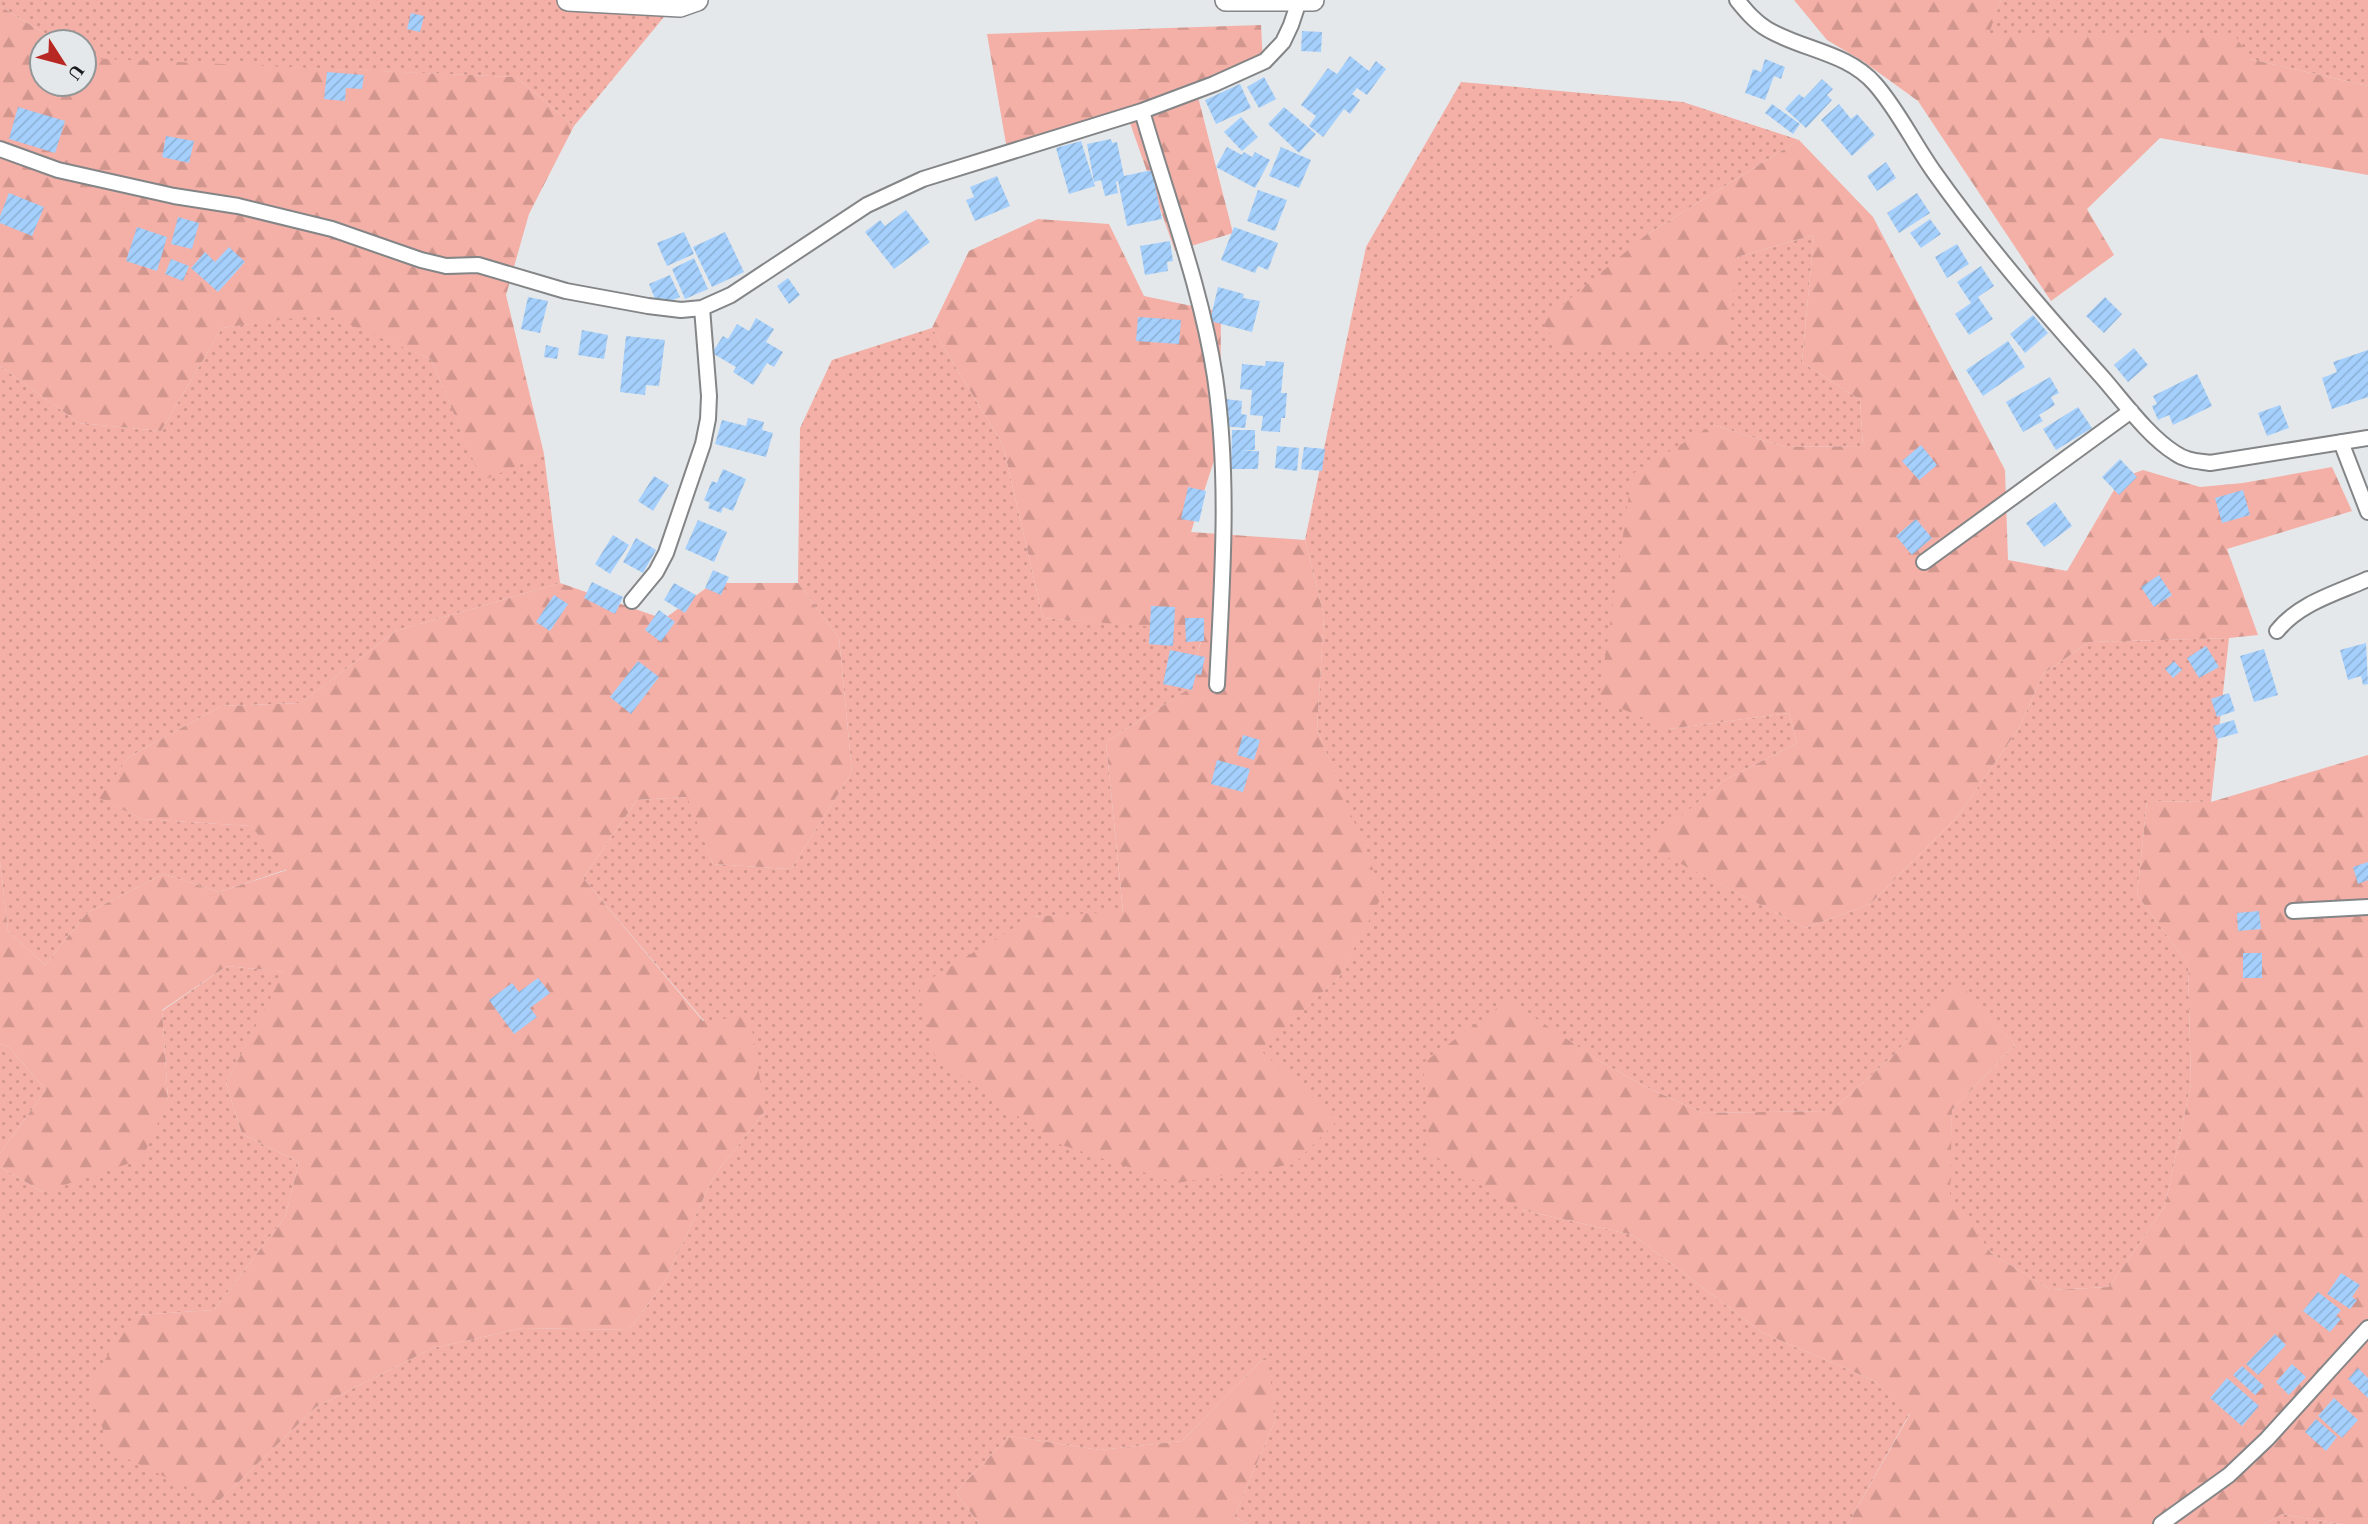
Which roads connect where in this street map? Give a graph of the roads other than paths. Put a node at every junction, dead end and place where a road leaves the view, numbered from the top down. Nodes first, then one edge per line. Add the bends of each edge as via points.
1 (568, 0) edge
2 (697, 0) edge
3 (1226, 0) edge
4 (1306, 0) edge
5 (1737, 0) edge
6 (1142, 111) junction
7 (0, 149) edge
8 (702, 308) junction
9 (2131, 411) junction
10 (2368, 438) edge
11 (2341, 442) junction
12 (2368, 512) edge
13 (1924, 562) dead end
14 (2368, 579) edge
15 (632, 601) dead end
16 (2277, 631) dead end
17 (1217, 685) dead end
18 (2368, 907) edge
19 (2293, 911) dead end
20 (2368, 1328) edge
21 (2161, 1524) edge

1 - 2 main road via 680,6
3 - 4 main road
4 - 6 street via 1283,42 1265,61
5 - 9 street via 1770,31 1844,61 1875,84 1973,226
6 - 8 street via 923,179 867,205 731,295
6 - 17 street via 1187,259 1215,378 1224,540
7 - 8 street via 58,170 332,229 446,266 478,265 566,291 648,306
8 - 15 street via 709,396 703,443 666,553
9 - 11 street via 2165,446 2188,460 2210,463
9 - 13 street
10 - 11 street
11 - 12 street
14 - 16 street via 2305,607
18 - 19 street
20 - 21 street via 2229,1475

